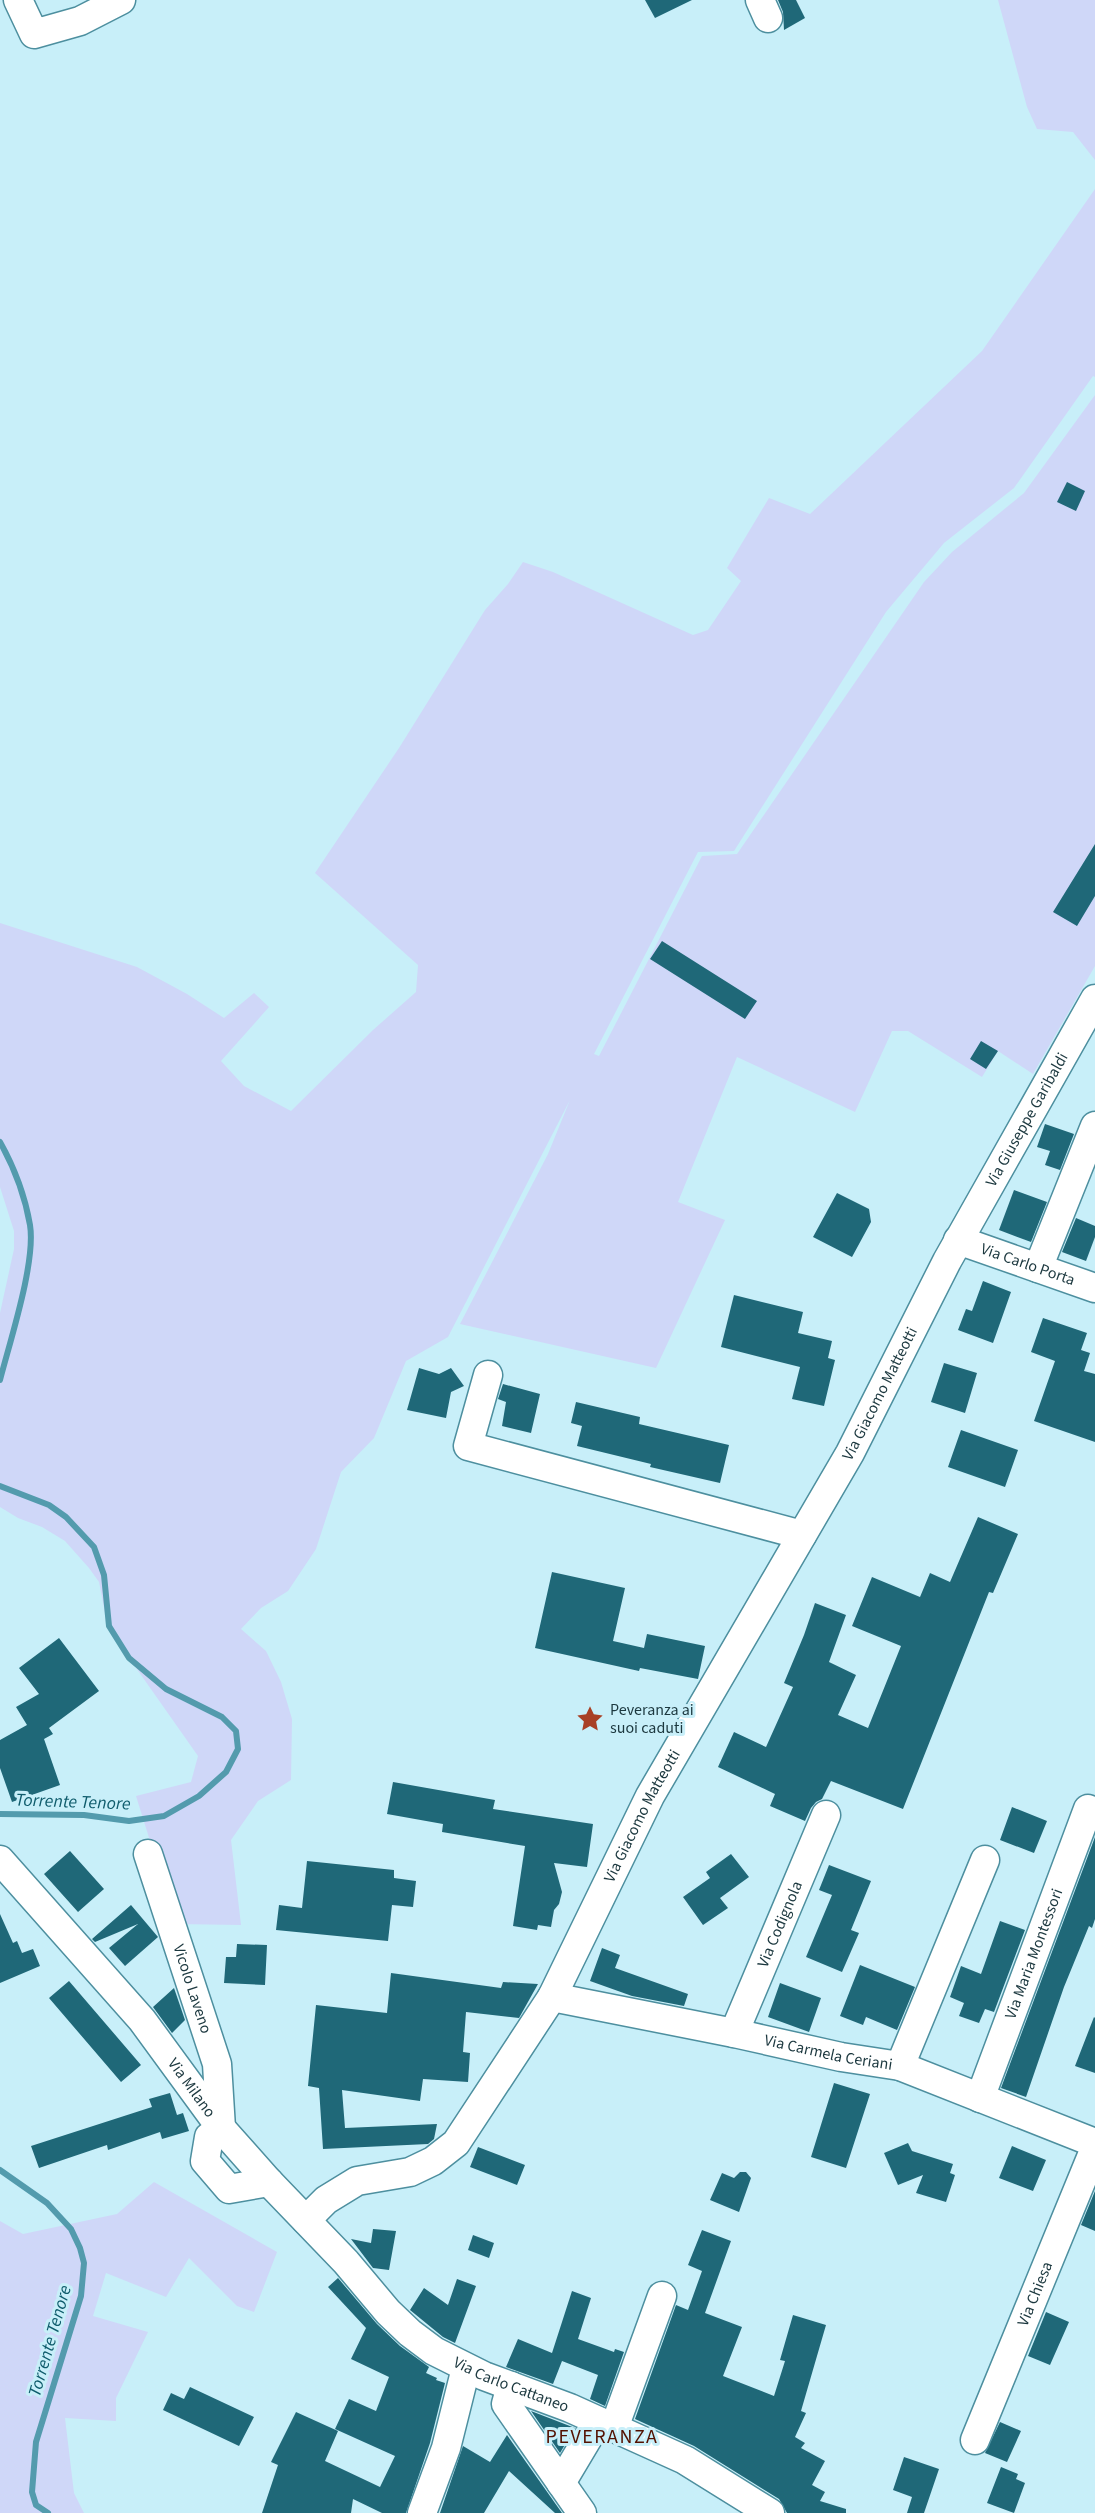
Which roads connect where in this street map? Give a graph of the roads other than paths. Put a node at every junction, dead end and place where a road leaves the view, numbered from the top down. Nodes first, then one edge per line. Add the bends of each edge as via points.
1 (18, 0) edge
2 (122, 0) edge
3 (1095, 999) edge
4 (1095, 1126) edge
5 (958, 1240) junction
6 (1038, 1268) junction
7 (1095, 1288) edge
8 (488, 1375) dead end
9 (802, 1535) junction
10 (1088, 1809) dead end
11 (826, 1815) dead end
12 (148, 1854) dead end
13 (0, 1860) edge
14 (985, 1860) dead end
15 (552, 1997) junction
16 (734, 2032) junction
17 (900, 2066) junction
18 (980, 2098) junction
19 (221, 2128) junction
20 (1095, 2143) edge
21 (1095, 2148) edge
22 (306, 2220) junction
23 (662, 2296) dead end
24 (388, 2312) joint
25 (466, 2368) junction
26 (510, 2386) junction
27 (606, 2424) junction
28 (975, 2440) dead end
29 (561, 2483) junction
30 (422, 2513) edge
31 (582, 2513) edge
32 (770, 2513) edge

1 - 2 street via 34,34 80,21
3 - 5 street, Via Giuseppe Garibaldi
4 - 6 street
5 - 6 street, Via Carlo Porta
5 - 9 street, Via Giacomo Matteotti via 850,1453
6 - 7 street, Via Carlo Porta
8 - 9 street via 468,1446
9 - 15 street, Via Giacomo Matteotti via 650,1796
10 - 18 street, Via Maria Montessori
11 - 16 street, Via Codignola
12 - 19 street, Vicolo Laveno via 218,2064
13 - 19 street, Via Milano via 142,2020
14 - 17 street
15 - 16 street, Via Carmela Ceriani
15 - 22 street, Via Giacomo Matteotti via 456,2143 410,2172 357,2181 326,2200
16 - 17 street, Via Carmela Ceriani
17 - 18 street, Via Carmela Ceriani
18 - 20 street, Via Carmela Ceriani
19 - 22 street, Via Milano
21 - 28 street, Via Chiesa
22 - 24 street, Via Milano
23 - 27 street
24 - 25 street, Via Carlo Cattaneo via 434,2351
25 - 26 street, Via Carlo Cattaneo
25 - 30 street via 446,2448
26 - 27 street, Via Carlo Cattaneo
26 - 29 street via 506,2404
27 - 29 street
27 - 32 street, Via Carlo Cattaneo via 685,2460
29 - 31 street

